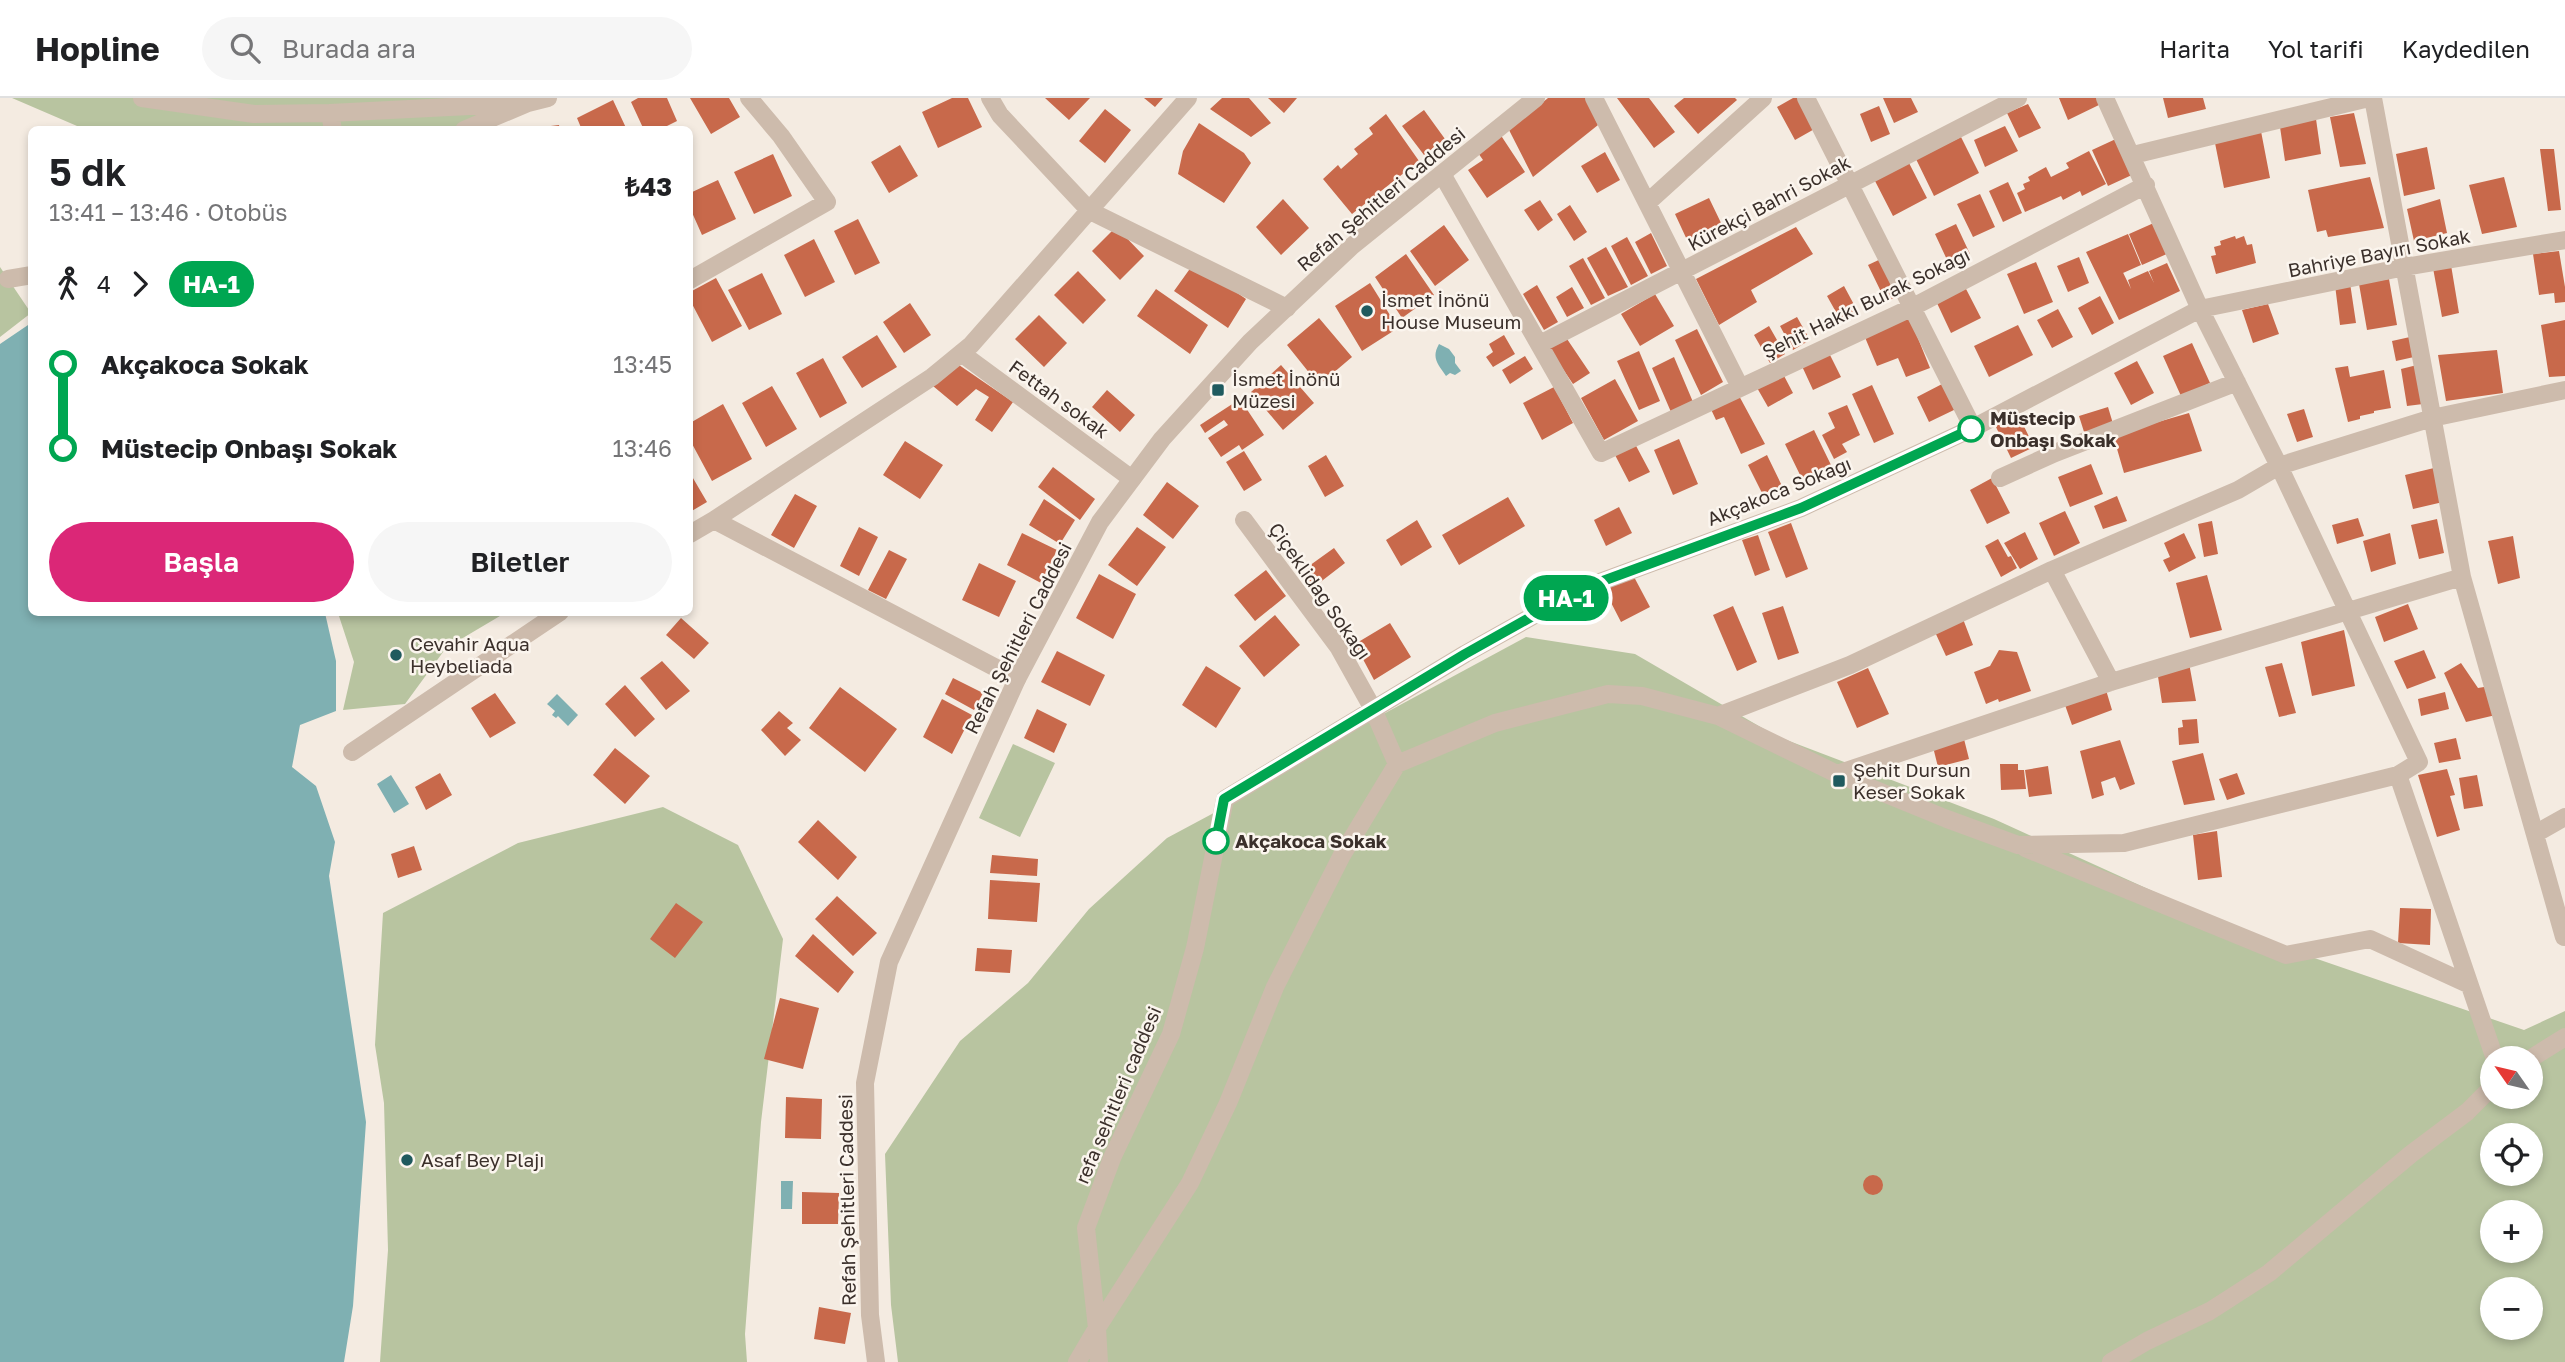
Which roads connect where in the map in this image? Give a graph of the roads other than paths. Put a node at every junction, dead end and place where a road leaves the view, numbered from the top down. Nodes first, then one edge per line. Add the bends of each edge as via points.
1 (142, 98) edge
2 (548, 98) edge
3 (749, 98) edge
4 (990, 98) edge
5 (1188, 98) edge
6 (1536, 98) edge
7 (1594, 98) edge
8 (1763, 98) edge
9 (1806, 98) edge
10 (2018, 98) edge
11 (2105, 98) edge
12 (2371, 98) edge
13 (528, 103) junction
14 (2305, 105) edge
15 (331, 121) edge
16 (473, 126) edge
17 (2133, 155) junction
18 (1442, 174) junction
19 (1850, 185) junction
20 (2146, 185) junction
21 (1647, 203) junction
22 (1090, 211) junction
23 (2565, 240) edge
24 (2405, 267) junction
25 (1683, 273) junction
26 (28, 276) edge
27 (8, 279) dead end
28 (693, 279) edge
29 (1913, 307) junction
30 (1287, 308) junction
31 (2200, 309) junction
32 (1540, 344) junction
33 (961, 353) junction
34 (2237, 382) junction
35 (1740, 387) junction
36 (2565, 390) edge
37 (2432, 418) junction
38 (1973, 428) junction
39 (2279, 466) junction
40 (2000, 478) dead end
41 (1132, 479) junction
42 (714, 520) junction
43 (1244, 520) dead end
44 (693, 532) edge
45 (2052, 570) junction
46 (2462, 577) junction
47 (2346, 611) junction
48 (554, 616) edge
49 (1017, 679) junction
50 (2111, 682) junction
51 (1373, 709) junction
52 (1718, 716) junction
53 (352, 752) dead end
54 (1397, 764) junction
55 (1837, 774) junction
56 (2398, 775) junction
57 (1224, 799) joint
58 (2565, 817) edge
59 (2535, 834) junction
60 (2018, 845) junction
61 (2564, 937) edge
62 (2468, 984) junction
63 (2565, 1037) edge
64 (2490, 1046) edge
65 (2543, 1051) edge
66 (2480, 1099) edge
67 (1097, 1328) junction
68 (876, 1362) edge
69 (1077, 1362) edge
70 (1099, 1362) edge
71 (2112, 1362) edge

1 - 15 street
2 - 13 street
3 - 28 street via 827,202
4 - 22 street via 1000,115
5 - 22 street
6 - 18 street, Refah Şehitleri Caddesi
7 - 21 street
8 - 21 street
9 - 19 street
10 - 19 street, Kürekçi Bahri Sokak
11 - 17 street
12 - 14 street
12 - 24 street
13 - 15 street
13 - 16 street
14 - 17 street
17 - 20 street
18 - 30 street, Refah Şehitleri Caddesi via 1352,246
18 - 32 street
19 - 25 street, Kürekçi Bahri Sokak
19 - 29 street
20 - 29 street, Şehit Hakkı Burak Sokağı
20 - 31 street
21 - 25 street
22 - 30 street
22 - 33 street
23 - 24 street, Bahriye Bayırı Sokak
24 - 31 street, Bahriye Bayırı Sokak
24 - 37 street
25 - 32 street, Kürekçi Bahri Sokak
25 - 35 street
26 - 27 street
29 - 35 street, Şehit Hakkı Burak Sokağı
29 - 38 street
30 - 41 street, Refah Şehitleri Caddesi via 1162,439
31 - 34 street
31 - 38 street, Akçakoca Sokağı
32 - 35 street, Şehit Hakkı Burak Sokağı via 1601,453
33 - 41 street, Fettah sokak
33 - 42 street via 932,377
34 - 39 street
34 - 40 street
36 - 37 street
37 - 39 street
37 - 46 street
38 - 51 street, Akçakoca Sokağı via 1801,508 1581,589
39 - 45 street via 2238,490
39 - 47 street
41 - 49 street, Refah Şehitleri Caddesi via 1100,522
42 - 44 street
42 - 49 street
43 - 51 street, Çiçeklidağ Sokağı via 1339,648
45 - 50 street
45 - 52 street via 1850,665
46 - 47 street
46 - 59 street
47 - 50 street
47 - 56 street via 2418,762
48 - 53 street
49 - 68 street, Refah Şehitleri Caddesi via 889,962 865,1083 870,1315
50 - 55 street
51 - 54 street, Çiçeklidağ Sokağı
51 - 57 street, Akçakoca Sokağı
52 - 54 street via 1642,696 1608,694 1495,723
52 - 55 street
54 - 67 street via 1342,855 1275,987 1190,1183
55 - 60 street
56 - 60 street via 2124,843
56 - 62 street
57 - 67 street, refa sehitleri caddesi via 1195,948 1171,1034 1112,1158 1086,1228
58 - 59 street
59 - 61 street
60 - 62 street via 2286,955 2370,939
62 - 64 street
63 - 65 street
66 - 71 street via 2269,1273 2210,1311
67 - 69 street
67 - 70 street, refa sehitleri caddesi

